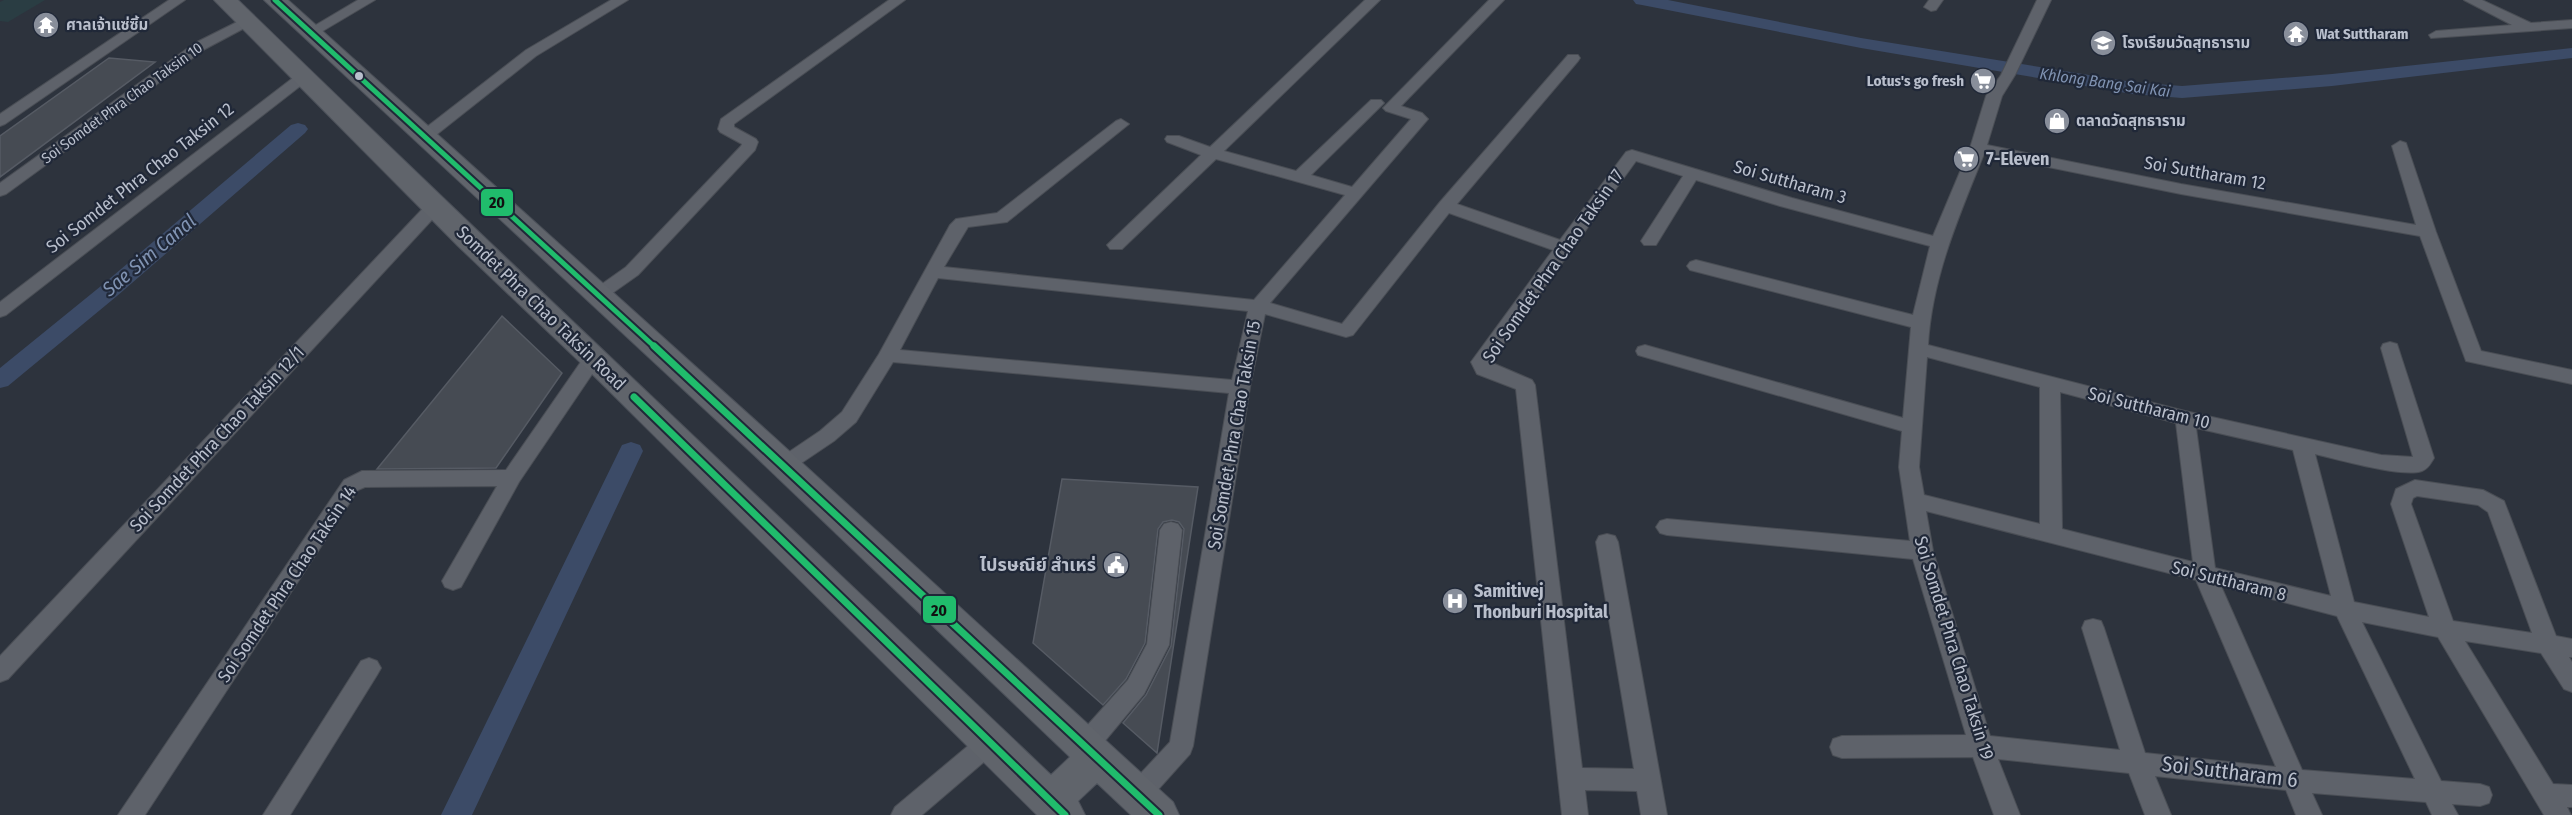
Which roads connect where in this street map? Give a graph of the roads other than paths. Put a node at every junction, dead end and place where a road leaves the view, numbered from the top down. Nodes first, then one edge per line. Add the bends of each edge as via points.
1 (178, 0) edge
2 (225, 0) edge
3 (275, 0) edge
4 (368, 0) edge
5 (621, 0) edge
6 (898, 0) edge
7 (1373, 0) edge
8 (1497, 0) edge
9 (2044, 0) edge
10 (2470, 0) edge
11 (247, 21) junction
12 (2572, 24) edge
13 (2529, 27) junction
14 (311, 32) junction
15 (2436, 35) dead end
16 (1573, 58) dead end
17 (303, 77) junction
18 (1376, 103) dead end
19 (0, 121) edge
20 (1121, 124) dead end
21 (425, 136) junction
22 (1173, 140) dead end
23 (2400, 146) dead end
24 (1978, 148) junction
25 (1212, 153) junction
26 (1632, 155) joint
27 (1692, 174) junction
28 (1300, 177) junction
29 (0, 191) edge
30 (1356, 193) junction
31 (435, 206) junction
32 (1446, 206) junction
33 (2427, 232) junction
34 (1650, 242) dead end
35 (1940, 243) junction
36 (1116, 245) dead end
37 (1565, 248) junction
38 (1696, 266) dead end
39 (934, 272) junction
40 (598, 295) junction
41 (1258, 306) junction
42 (0, 311) edge
43 (1920, 323) junction
44 (2390, 348) dead end
45 (1919, 349) junction
46 (1645, 351) dead end
47 (888, 355) junction
48 (594, 358) junction
49 (2572, 377) edge
50 (2050, 383) junction
51 (1240, 387) junction
52 (2186, 418) junction
53 (1911, 428) junction
54 (2302, 444) junction
55 (784, 465) junction
56 (512, 477) junction
57 (1913, 500) junction
58 (1666, 527) dead end
59 (1171, 530) dead end
60 (2051, 536) junction
61 (1607, 542) dead end
62 (1922, 551) junction
63 (2205, 575) junction
64 (453, 581) dead end
65 (2345, 609) junction
66 (2093, 628) dead end
67 (2445, 629) junction
68 (2548, 644) junction
69 (2572, 648) edge
70 (369, 668) dead end
71 (0, 672) edge
72 (2572, 682) edge
73 (990, 741) junction
74 (1981, 746) junction
75 (1842, 747) dead end
76 (1091, 752) junction
77 (2136, 761) junction
78 (1571, 779) junction
79 (1647, 780) junction
80 (2292, 780) junction
81 (2432, 791) junction
82 (2480, 795) dead end
83 (2572, 796) edge
84 (1148, 805) edge
85 (2552, 805) edge
86 (1058, 808) edge
87 (131, 815) edge
88 (276, 815) edge
89 (904, 815) edge
90 (1575, 815) edge
91 (1654, 815) edge
92 (2007, 815) edge
93 (2158, 815) edge
94 (2309, 815) edge
95 (2445, 815) edge

1 - 19 street
2 - 11 main road, Somdet Phra Chao Taksin Road
3 - 14 main road
4 - 14 street
5 - 21 street via 531,53
6 - 40 street via 726,122 726,129 750,142 749,147 632,271
7 - 25 street
8 - 30 street, Soi Somdet Phra Chao Taksin 15 via 1391,108 1420,119
9 - 24 street, Soi Somdet Phra Chao Taksin 19 via 1994,96
10 - 13 street
11 - 17 main road, Somdet Phra Chao Taksin Road
11 - 29 street, Soi Somdet Phra Chao Taksin 10 via 200,46
12 - 13 street
13 - 15 street
14 - 21 main road
16 - 32 street
17 - 31 main road, Somdet Phra Chao Taksin Road
17 - 42 street, Soi Somdet Phra Chao Taksin 12
18 - 28 street
20 - 39 street via 1001,218 962,223
21 - 40 main road
22 - 25 street
23 - 33 street
24 - 33 street, Soi Suttharam 12
24 - 35 street, Soi Somdet Phra Chao Taksin 19
25 - 28 street
25 - 36 street
26 - 27 street, Soi Suttharam 3
26 - 37 street, Soi Somdet Phra Chao Taksin 17
27 - 34 street
27 - 35 street, Soi Suttharam 3
28 - 30 street
30 - 41 street, Soi Somdet Phra Chao Taksin 15
31 - 48 main road, Somdet Phra Chao Taksin Road
31 - 71 street, Soi Somdet Phra Chao Taksin 12/1
32 - 37 street
32 - 41 street via 1346,331
33 - 49 street via 2473,356
35 - 43 street, Soi Somdet Phra Chao Taksin 19
37 - 78 street, Soi Somdet Phra Chao Taksin 17 via 1480,362 1484,369 1525,385
38 - 43 street
39 - 41 street
39 - 47 street
40 - 55 main road
41 - 51 street, Soi Somdet Phra Chao Taksin 15
43 - 45 street, Soi Somdet Phra Chao Taksin 19
44 - 54 street, Soi Suttharam 10 via 2424,458 2418,465 2380,462
45 - 50 street, Soi Suttharam 10
45 - 53 street, Soi Somdet Phra Chao Taksin 19
46 - 53 street
47 - 51 street
47 - 55 street via 849,417
48 - 56 street
48 - 73 main road, Somdet Phra Chao Taksin Road
50 - 52 street, Soi Suttharam 10
50 - 60 street
51 - 84 street, Soi Somdet Phra Chao Taksin 15 via 1181,746
52 - 54 street, Soi Suttharam 10
52 - 63 street
53 - 57 street, Soi Somdet Phra Chao Taksin 19 via 1909,467
54 - 65 street
55 - 76 main road
56 - 64 street
56 - 87 street, Soi Somdet Phra Chao Taksin 14 via 362,479 351,485
57 - 60 street, Soi Suttharam 8
57 - 62 street, Soi Somdet Phra Chao Taksin 19
58 - 62 street
59 - 76 street via 1158,645 1136,687
60 - 63 street, Soi Suttharam 8
61 - 79 street
62 - 74 street, Soi Somdet Phra Chao Taksin 19
63 - 65 street, Soi Suttharam 8
63 - 80 street
65 - 67 street, Soi Suttharam 8
65 - 81 street
66 - 77 street
67 - 68 street, Soi Suttharam 8
67 - 68 street via 2401,504 2403,494 2415,488 2483,498 2497,507
67 - 85 street
68 - 69 street, Soi Suttharam 8
68 - 72 street
70 - 88 street
73 - 86 main road, Somdet Phra Chao Taksin Road
73 - 89 street
74 - 75 street, Soi Suttharam 6
74 - 77 street, Soi Suttharam 6
74 - 92 street, Soi Somdet Phra Chao Taksin 19
76 - 84 main road
76 - 86 main road
77 - 80 street, Soi Suttharam 6
77 - 93 street
78 - 79 street
78 - 90 street, Soi Somdet Phra Chao Taksin 17
79 - 91 street
80 - 81 street, Soi Suttharam 6
80 - 94 street
81 - 82 street, Soi Suttharam 6
81 - 95 street
83 - 85 street

